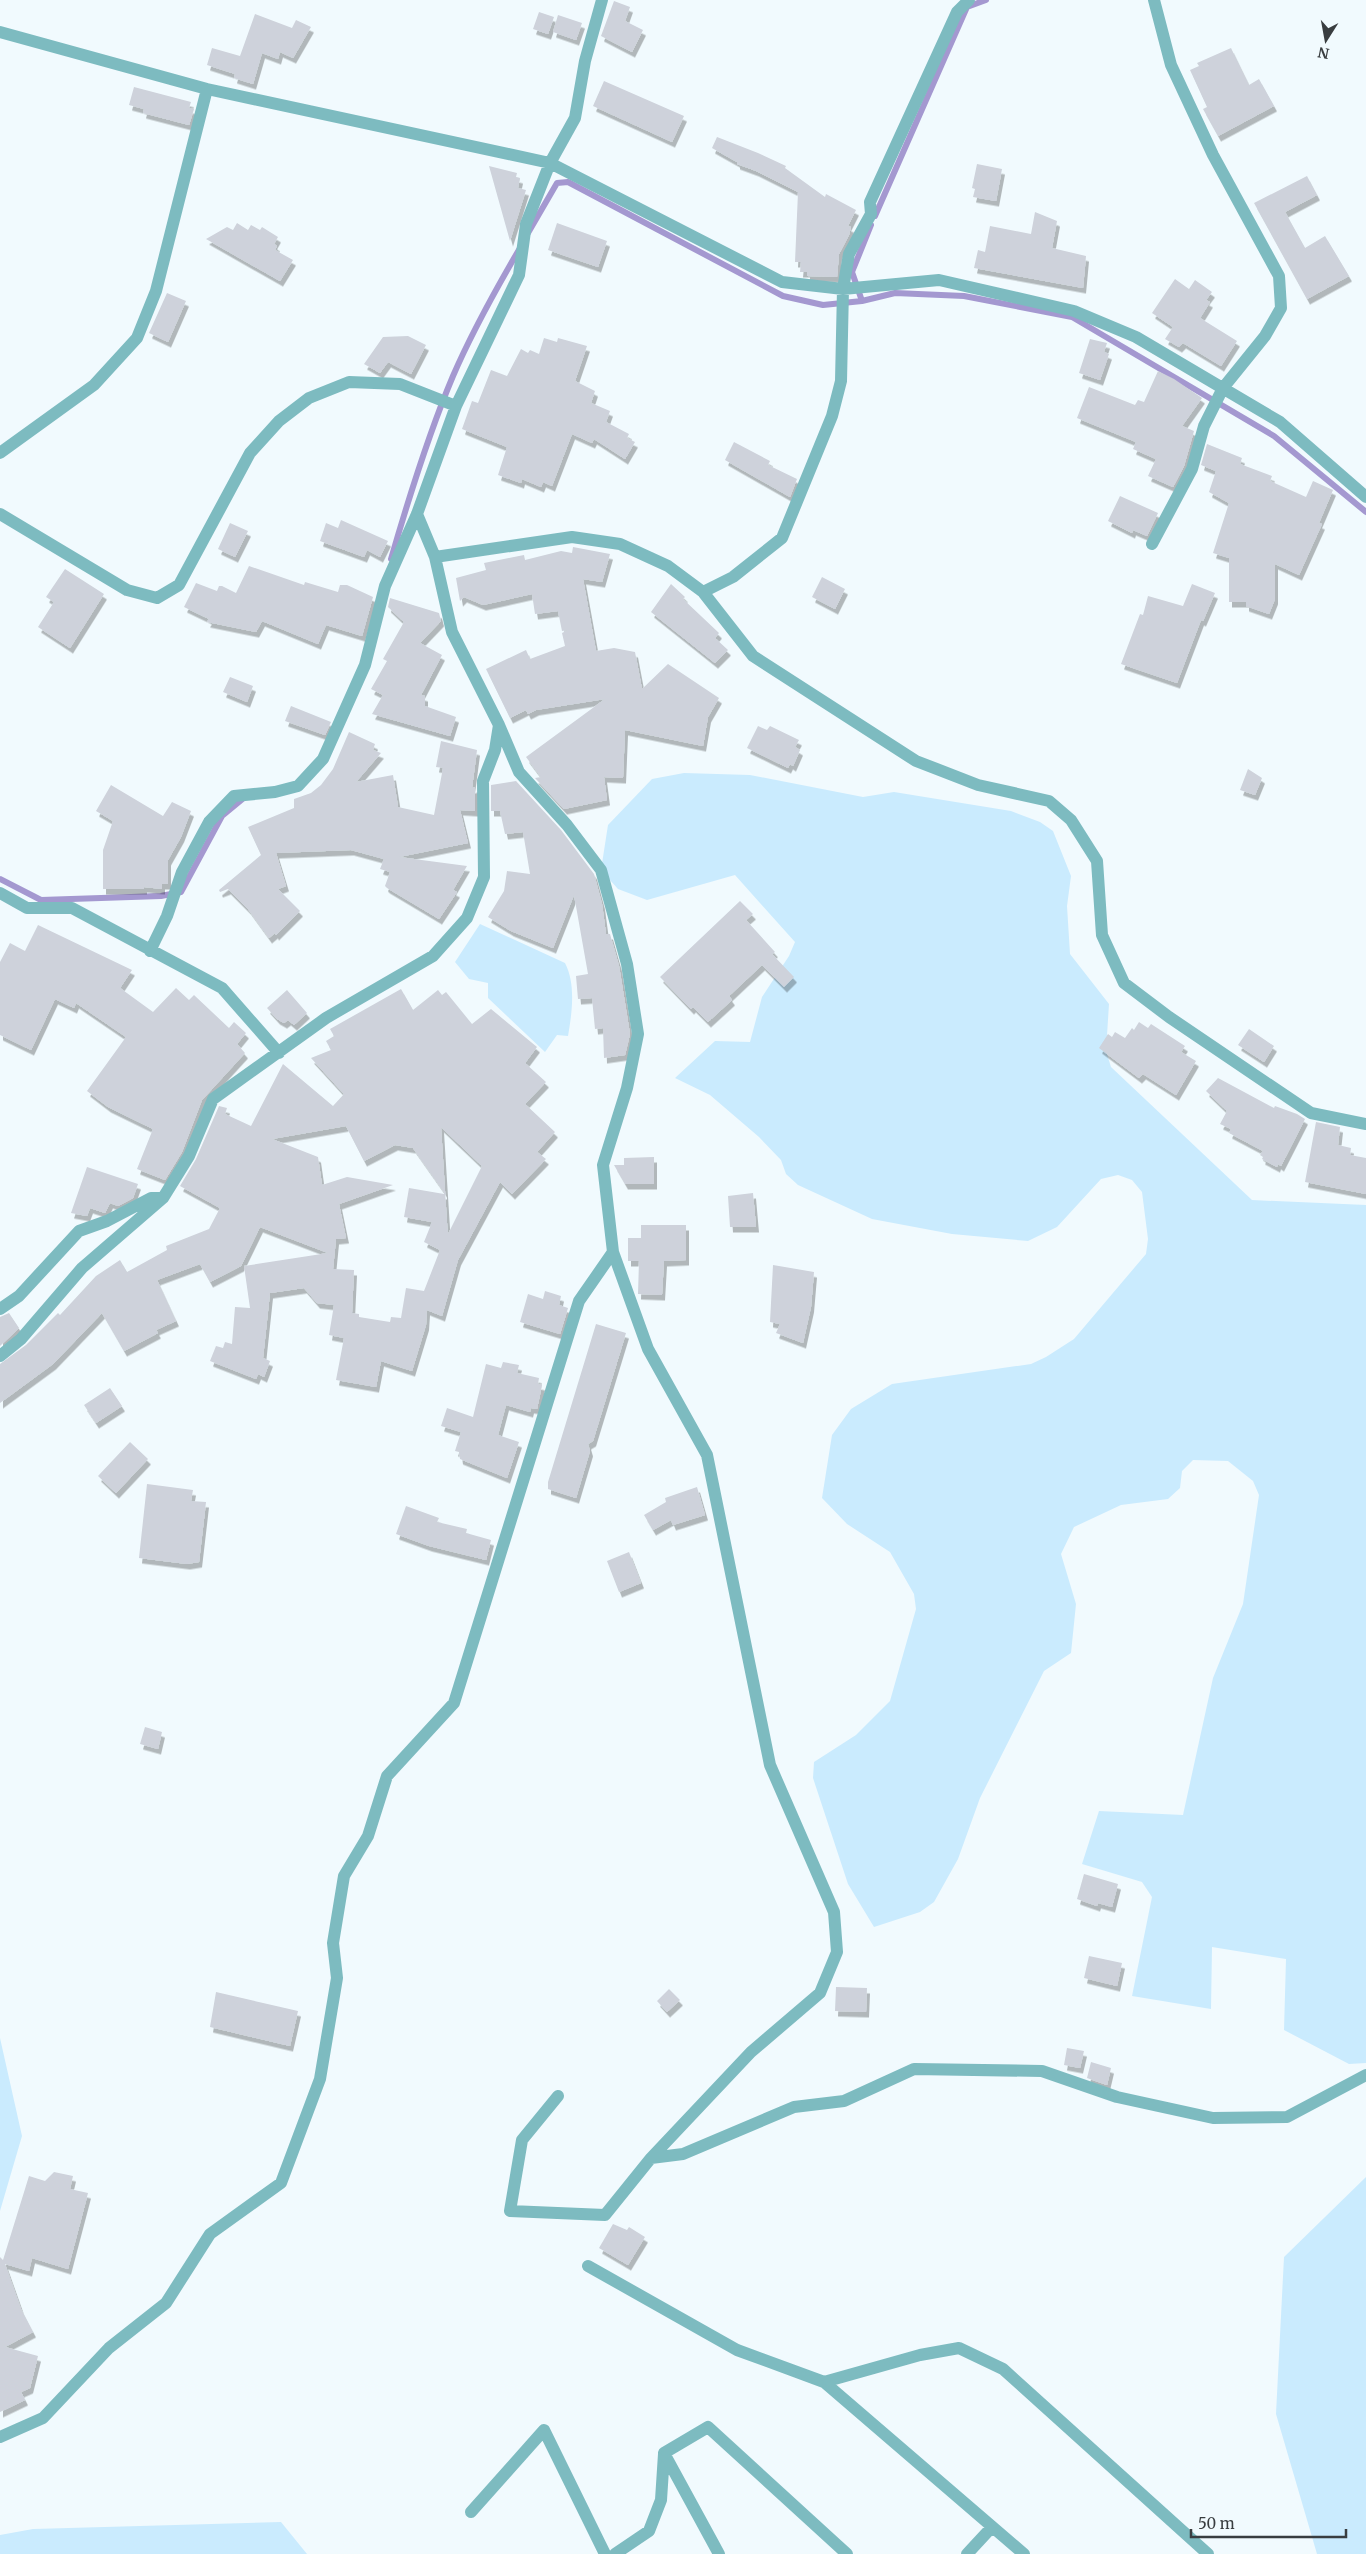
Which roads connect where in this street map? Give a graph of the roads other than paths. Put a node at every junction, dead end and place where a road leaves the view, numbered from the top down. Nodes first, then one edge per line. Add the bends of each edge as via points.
1 (602, 0) edge
2 (969, 0) edge
3 (1154, 0) edge
4 (0, 32) edge
5 (207, 89) junction
6 (550, 163) junction
7 (843, 289) junction
8 (1223, 388) junction
9 (456, 406) junction
10 (0, 453) edge
11 (1366, 497) edge
12 (0, 514) edge
13 (417, 514) junction
14 (1152, 544) dead end
15 (436, 557) junction
16 (703, 592) junction
17 (499, 726) junction
18 (0, 893) edge
19 (150, 951) junction
20 (278, 1053) junction
21 (1366, 1124) edge
22 (163, 1198) junction
23 (613, 1252) junction
24 (0, 1309) edge
25 (0, 1356) edge
26 (1366, 2075) edge
27 (558, 2096) dead end
28 (651, 2158) junction
29 (588, 2266) dead end
30 (824, 2382) junction
31 (0, 2437) edge
32 (664, 2453) junction
33 (471, 2512) dead end
34 (992, 2527) junction
35 (605, 2554) edge
36 (615, 2554) edge
37 (719, 2554) edge
38 (847, 2554) edge
39 (967, 2554) edge
40 (1024, 2554) edge
41 (1208, 2554) edge

1 - 6 street via 575,118
2 - 7 street via 956,12 870,202 871,214 849,254
3 - 8 street via 1171,65 1212,155 1279,276 1281,308 1265,336
4 - 5 street
5 - 6 street
5 - 10 street via 156,291 137,338 94,385
6 - 7 street via 782,282
6 - 9 street via 526,224 519,275
7 - 8 street via 939,280 1074,311 1136,337
7 - 16 street via 840,381 832,416 782,538 733,577
8 - 11 street via 1280,422
8 - 14 street via 1204,426 1192,469
9 - 12 street via 400,384 349,382 309,398 279,421 250,453 179,585 157,598 127,590
9 - 13 street
13 - 15 street
13 - 19 street via 385,586 365,665 323,759 298,786 234,796 209,822 182,872 167,916
15 - 16 street via 572,537 620,544 668,566
15 - 17 street via 452,632
16 - 21 street via 753,656 916,761 978,784 1050,801 1071,820 1097,861 1102,935 1124,983 1311,1113
17 - 20 street via 483,781 484,876 466,918 433,956 326,1018
17 - 23 street via 519,772 602,870 627,964 638,1034 603,1166
18 - 19 street via 27,908 72,908
19 - 20 street via 222,988
20 - 22 street via 213,1100 189,1156
22 - 24 street via 151,1198 107,1221 79,1231 19,1296
22 - 25 street via 82,1268 21,1339
23 - 28 street via 648,1349 706,1455 770,1765 834,1912 837,1952 820,1993 752,2052
23 - 31 street via 579,1301 454,1703 387,1776 368,1836 344,1876 333,1943 337,1978 320,2079 281,2183 210,2234 166,2303 110,2348 43,2418
26 - 28 street via 1287,2117 1213,2118 1117,2097 1042,2071 914,2069 844,2101 794,2107 683,2154
27 - 28 street via 522,2140 510,2211 605,2215
29 - 30 street via 736,2350
30 - 34 street
30 - 41 street via 920,2355 959,2348 1003,2369
32 - 36 street via 661,2500 649,2531
32 - 37 street
32 - 38 street via 708,2427
33 - 35 street via 544,2430
34 - 39 street
34 - 40 street

